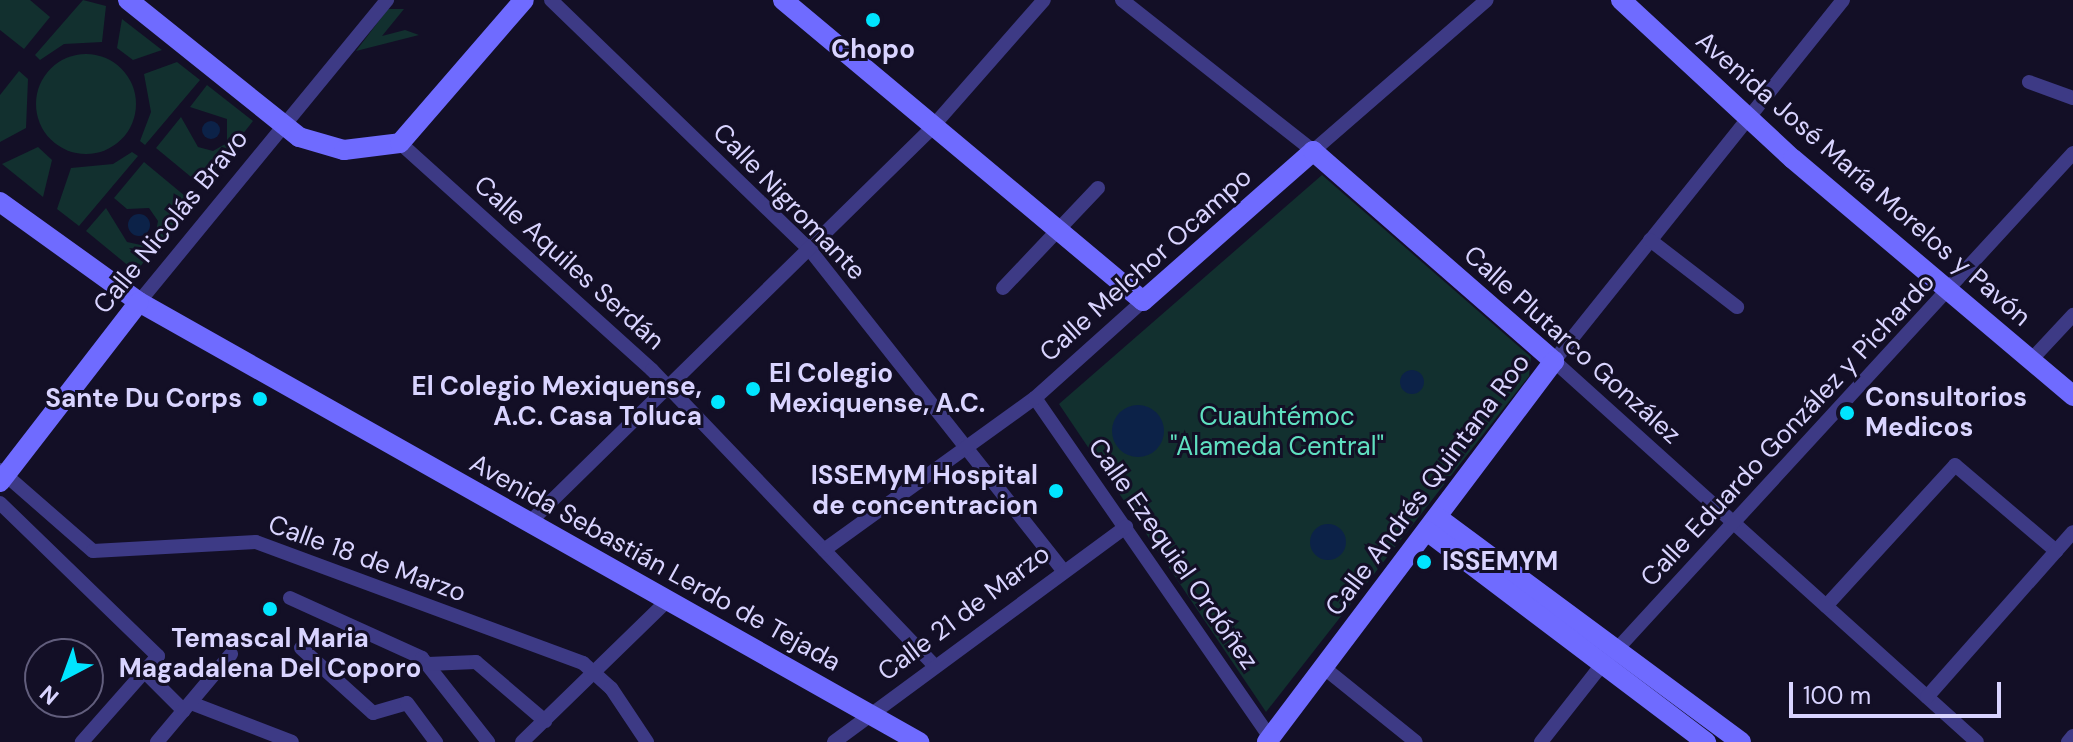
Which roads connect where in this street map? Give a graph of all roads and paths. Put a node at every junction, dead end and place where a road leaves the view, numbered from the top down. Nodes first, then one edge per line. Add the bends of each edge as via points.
1 (128, 0) edge
2 (387, 0) edge
3 (524, 0) edge
4 (551, 0) edge
5 (783, 0) edge
6 (1044, 0) edge
7 (1122, 0) edge
8 (1487, 0) edge
9 (1621, 0) edge
10 (1843, 0) edge
11 (2029, 82) dead end
12 (2073, 98) edge
13 (1746, 117) junction
14 (282, 125) junction
15 (933, 126) junction
16 (400, 143) junction
17 (1313, 151) junction
18 (2073, 153) edge
19 (1098, 188) dead end
20 (0, 202) edge
21 (1059, 230) junction
22 (1650, 240) junction
23 (810, 250) junction
24 (1003, 288) dead end
25 (1949, 290) junction
26 (1143, 301) junction
27 (139, 302) junction
28 (1737, 307) dead end
29 (2073, 315) edge
30 (2031, 360) junction
31 (1554, 361) junction
32 (668, 386) junction
33 (2073, 396) edge
34 (1035, 398) junction
35 (968, 450) junction
36 (2, 475) edge
37 (0, 503) edge
38 (530, 522) junction
39 (1432, 524) junction
40 (1733, 524) junction
41 (1126, 527) junction
42 (2073, 532) edge
43 (824, 550) junction
44 (2056, 551) junction
45 (1061, 568) junction
46 (290, 598) dead end
47 (668, 600) junction
48 (1826, 606) junction
49 (301, 648) dead end
50 (231, 654) dead end
51 (1610, 658) junction
52 (428, 664) junction
53 (934, 665) junction
54 (1323, 667) junction
55 (151, 670) junction
56 (598, 674) junction
57 (1927, 697) junction
58 (187, 707) junction
59 (871, 714) junction
60 (545, 721) junction
61 (2073, 736) edge
62 (1268, 740) edge
63 (82, 742) edge
64 (157, 742) edge
65 (292, 742) edge
66 (436, 742) edge
67 (488, 742) edge
68 (522, 742) edge
69 (647, 742) edge
70 (834, 742) edge
71 (919, 742) edge
72 (1416, 742) edge
73 (1541, 742) edge
74 (1706, 742) edge
75 (1741, 742) edge
76 (1977, 742) edge
77 (2068, 742) edge

1 - 14 main road
2 - 14 street, Calle Nicolás Bravo
3 - 16 main road
4 - 23 street, Calle Nigromante
5 - 15 main road
6 - 15 street
7 - 17 street, Calle Plutarco González
8 - 17 street, Calle Melchor Ocampo
9 - 13 main road, Avenida José María Morelos y Pavón
10 - 13 street, Calle Andrés Quintana Roo
11 - 12 street
13 - 22 street, Calle Andrés Quintana Roo
13 - 25 main road, Avenida José María Morelos y Pavón
14 - 16 main road via 332,149
14 - 27 street, Calle Nicolás Bravo
15 - 21 main road
15 - 23 street
16 - 32 street, Calle Aquiles Serdán
17 - 26 main road, Calle Melchor Ocampo
17 - 31 main road, Calle Plutarco González
18 - 25 street, Calle Eduardo González y Pichardo
19 - 21 street
20 - 27 main road, Avenida Sebastián Lerdo de Tejada
21 - 24 street
21 - 26 main road
22 - 28 street
22 - 31 street, Calle Andrés Quintana Roo
23 - 32 street
23 - 35 street, Calle Nigromante
25 - 30 main road, Avenida José María Morelos y Pavón
25 - 40 street, Calle Eduardo González y Pichardo
26 - 34 street, Calle Melchor Ocampo
27 - 36 main road, Calle Nicolás Bravo
27 - 38 main road, Avenida Sebastián Lerdo de Tejada
29 - 30 street
30 - 33 main road, Avenida José María Morelos y Pavón
31 - 39 main road, Calle Andrés Quintana Roo
31 - 40 street, Calle Plutarco González
32 - 38 street
32 - 43 street, Calle Aquiles Serdán
34 - 35 street, Calle Melchor Ocampo
34 - 41 street, Calle Ezequiel Ordóñez
35 - 43 street, Calle Melchor Ocampo
35 - 45 street, Calle Nigromante
36 - 56 street, Calle 18 de Marzo via 93,551 256,542
37 - 55 street via 156,654
38 - 47 main road, Avenida Sebastián Lerdo de Tejada
39 - 51 main road
39 - 54 main road, Calle Andrés Quintana Roo
40 - 48 street, Calle Plutarco González
40 - 51 street, Calle Eduardo González y Pichardo
41 - 45 street, Calle 21 de Marzo
41 - 62 street, Calle Ezequiel Ordóñez
42 - 44 street
43 - 53 street, Calle Aquiles Serdán
44 - 48 street via 1963,467 1951,466
44 - 57 street
45 - 53 street, Calle 21 de Marzo
46 - 52 street
47 - 56 street
47 - 59 main road, Avenida Sebastián Lerdo de Tejada
48 - 57 street, Calle Plutarco González
49 - 66 street via 373,713 401,699
50 - 58 street
51 - 73 street, Calle Eduardo González y Pichardo
51 - 74 main road
51 - 75 main road
52 - 60 street via 476,662
52 - 67 street
53 - 59 street, Calle 21 de Marzo
54 - 62 main road, Calle Andrés Quintana Roo
54 - 72 street
55 - 58 street
55 - 63 street
56 - 60 street
56 - 69 street
57 - 76 street, Calle Plutarco González
58 - 64 street
58 - 65 street
59 - 70 street, Calle 21 de Marzo
59 - 71 main road, Avenida Sebastián Lerdo de Tejada
60 - 68 street
61 - 77 street

